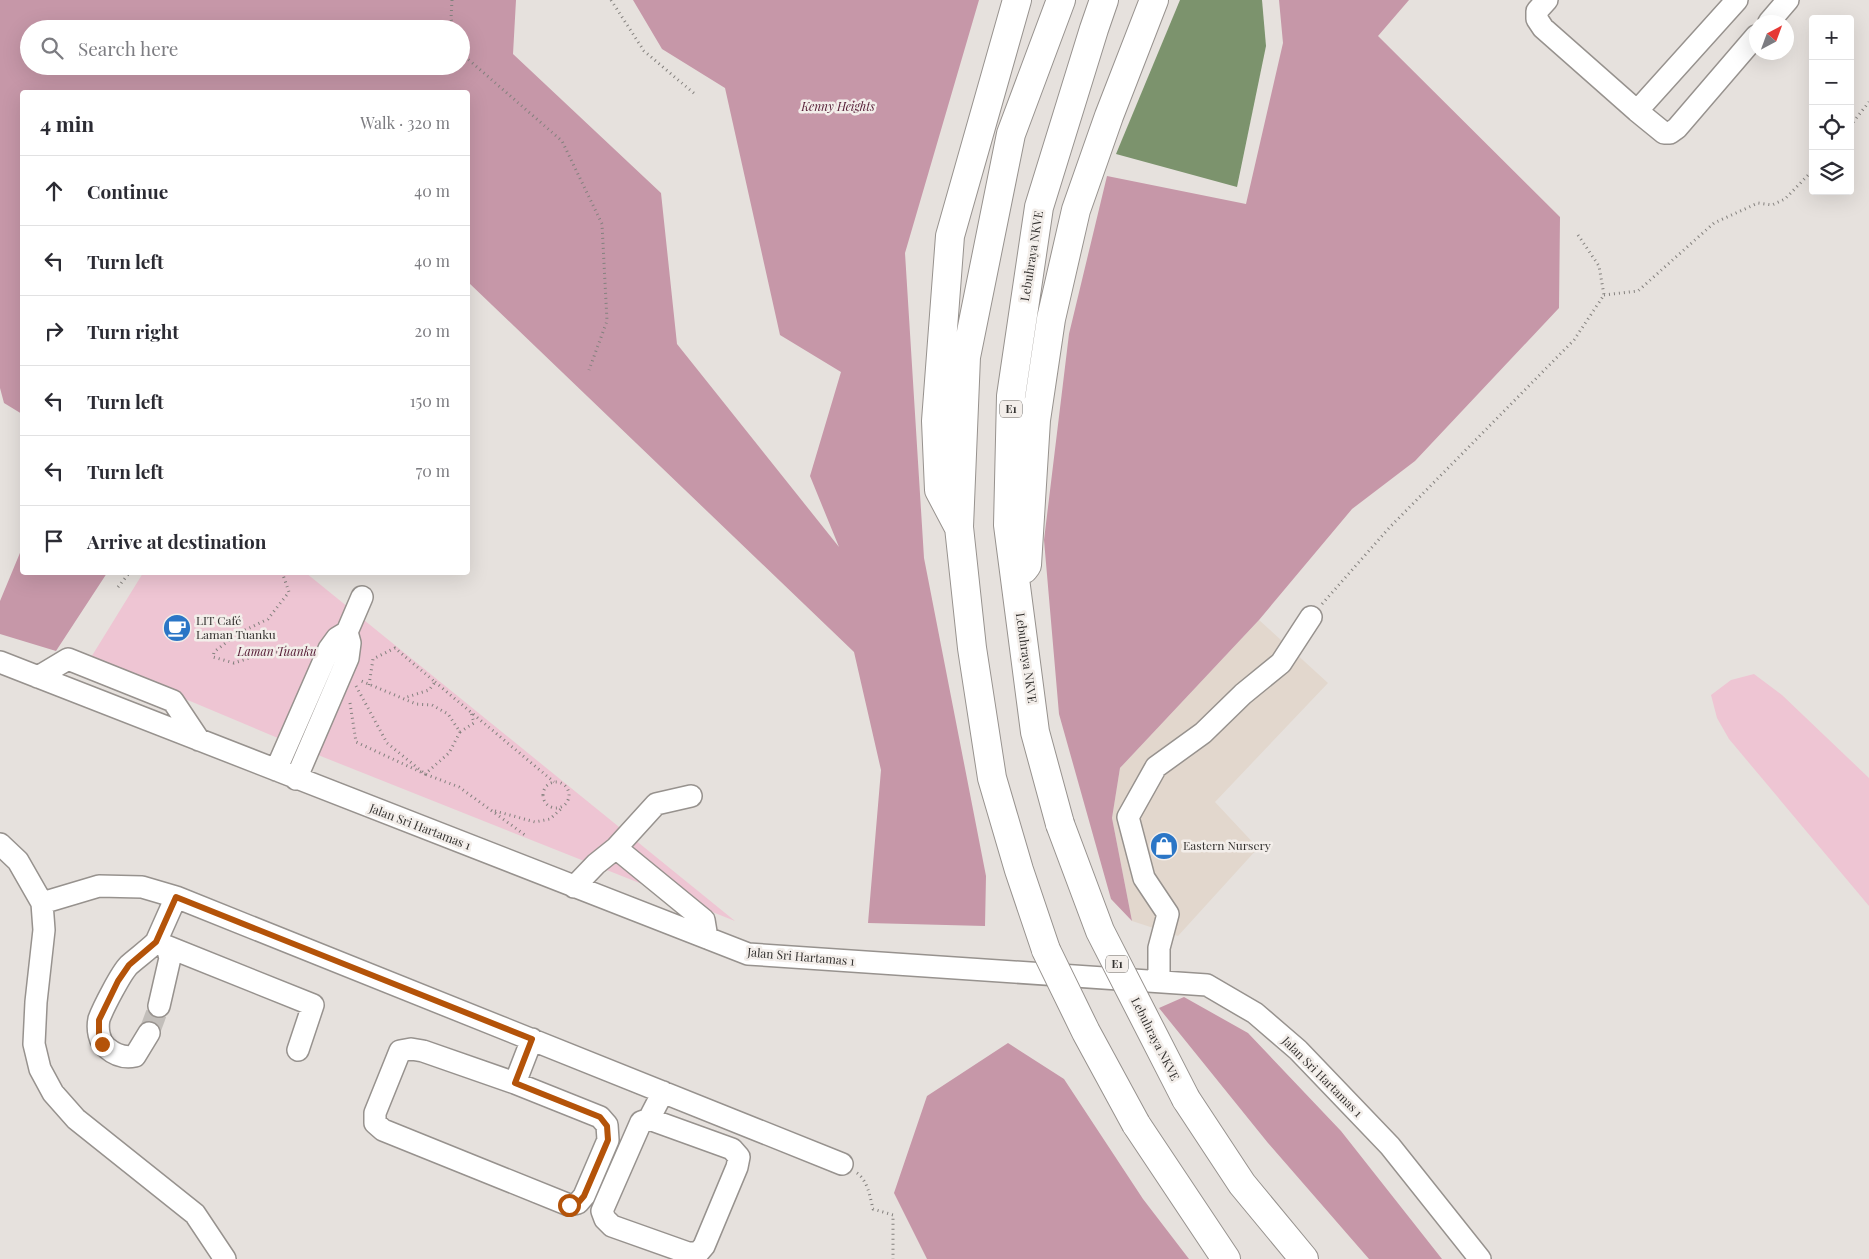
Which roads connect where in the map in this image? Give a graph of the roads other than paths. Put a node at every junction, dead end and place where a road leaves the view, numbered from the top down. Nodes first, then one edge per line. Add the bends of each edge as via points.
1 (1017, 0) edge
2 (1061, 0) edge
3 (1104, 0) edge
4 (1154, 0) edge
5 (1547, 0) edge
6 (1737, 0) edge
7 (1788, 0) edge
8 (1775, 15) edge
9 (1749, 44) edge
10 (1637, 111) junction
11 (958, 528) junction
12 (1016, 585) junction
13 (362, 597) dead end
14 (1311, 617) road end
15 (347, 632) junction
16 (0, 662) edge
17 (276, 770) junction
18 (296, 779) junction
19 (691, 796) dead end
20 (0, 844) edge
21 (616, 848) junction
22 (574, 887) junction
23 (176, 897) junction
24 (42, 903) junction
25 (707, 938) junction
26 (162, 945) junction
27 (1159, 981) junction
28 (159, 1006) tunnel mouth
29 (149, 1034) tunnel mouth
30 (532, 1039) junction
31 (298, 1050) dead end
32 (515, 1083) junction
33 (662, 1092) junction
34 (649, 1119) junction
35 (842, 1164) road end
36 (225, 1259) edge
37 (1226, 1259) edge
38 (1304, 1259) edge
39 (1480, 1259) edge

1 - 11 highway via 950,236 936,421 940,490
2 - 11 highway via 1011,134 966,357
3 - 12 highway, Lebuhraya NKVE / E1 via 1039,207 1011,396 1008,525
4 - 12 highway via 1076,210 1051,320 1038,411 1027,565
5 - 10 street via 1537,11 1540,23
6 - 10 street
7 - 8 street
9 - 10 street via 1670,133 1664,133
11 - 37 highway, bridge via 992,778 1046,950 1136,1124
12 - 38 highway, Lebuhraya NKVE / E1, bridge via 1035,732 1060,824 1100,931 1186,1099 1242,1184
13 - 15 street
14 - 27 street via 1281,663 1203,733 1156,767 1128,817 1144,878 1168,914 1159,948
15 - 17 street via 337,638 329,649
15 - 18 street via 350,642 348,658
16 - 17 street, Jalan Sri Hartamas 1
17 - 18 street, Jalan Sri Hartamas 1
18 - 22 street, Jalan Sri Hartamas 1
19 - 21 street via 656,804
20 - 24 street via 18,862
21 - 22 street
21 - 25 street via 704,920
22 - 25 street, Jalan Sri Hartamas 1
23 - 24 street via 142,887 99,886
23 - 26 street
23 - 30 street
24 - 36 street via 44,930 34,1044 40,1069 53,1093 76,1118 195,1214
25 - 27 street, Jalan Sri Hartamas 1 via 748,954
26 - 28 street via 170,958
26 - 29 street via 129,965 99,1020 102,1044 125,1058 135,1056
26 - 31 street via 313,1005
27 - 39 street, Jalan Sri Hartamas 1 via 1206,985 1255,1012 1298,1050 1390,1146
30 - 32 street
30 - 33 street
32 - 32 street via 600,1117 607,1126 608,1140 578,1203 569,1205 383,1130 375,1123 375,1113 400,1051 411,1048 423,1051
33 - 34 street
33 - 35 street
34 - 34 street via 732,1149 739,1157 708,1237 698,1253 688,1253 612,1226 605,1220 602,1211 641,1122

